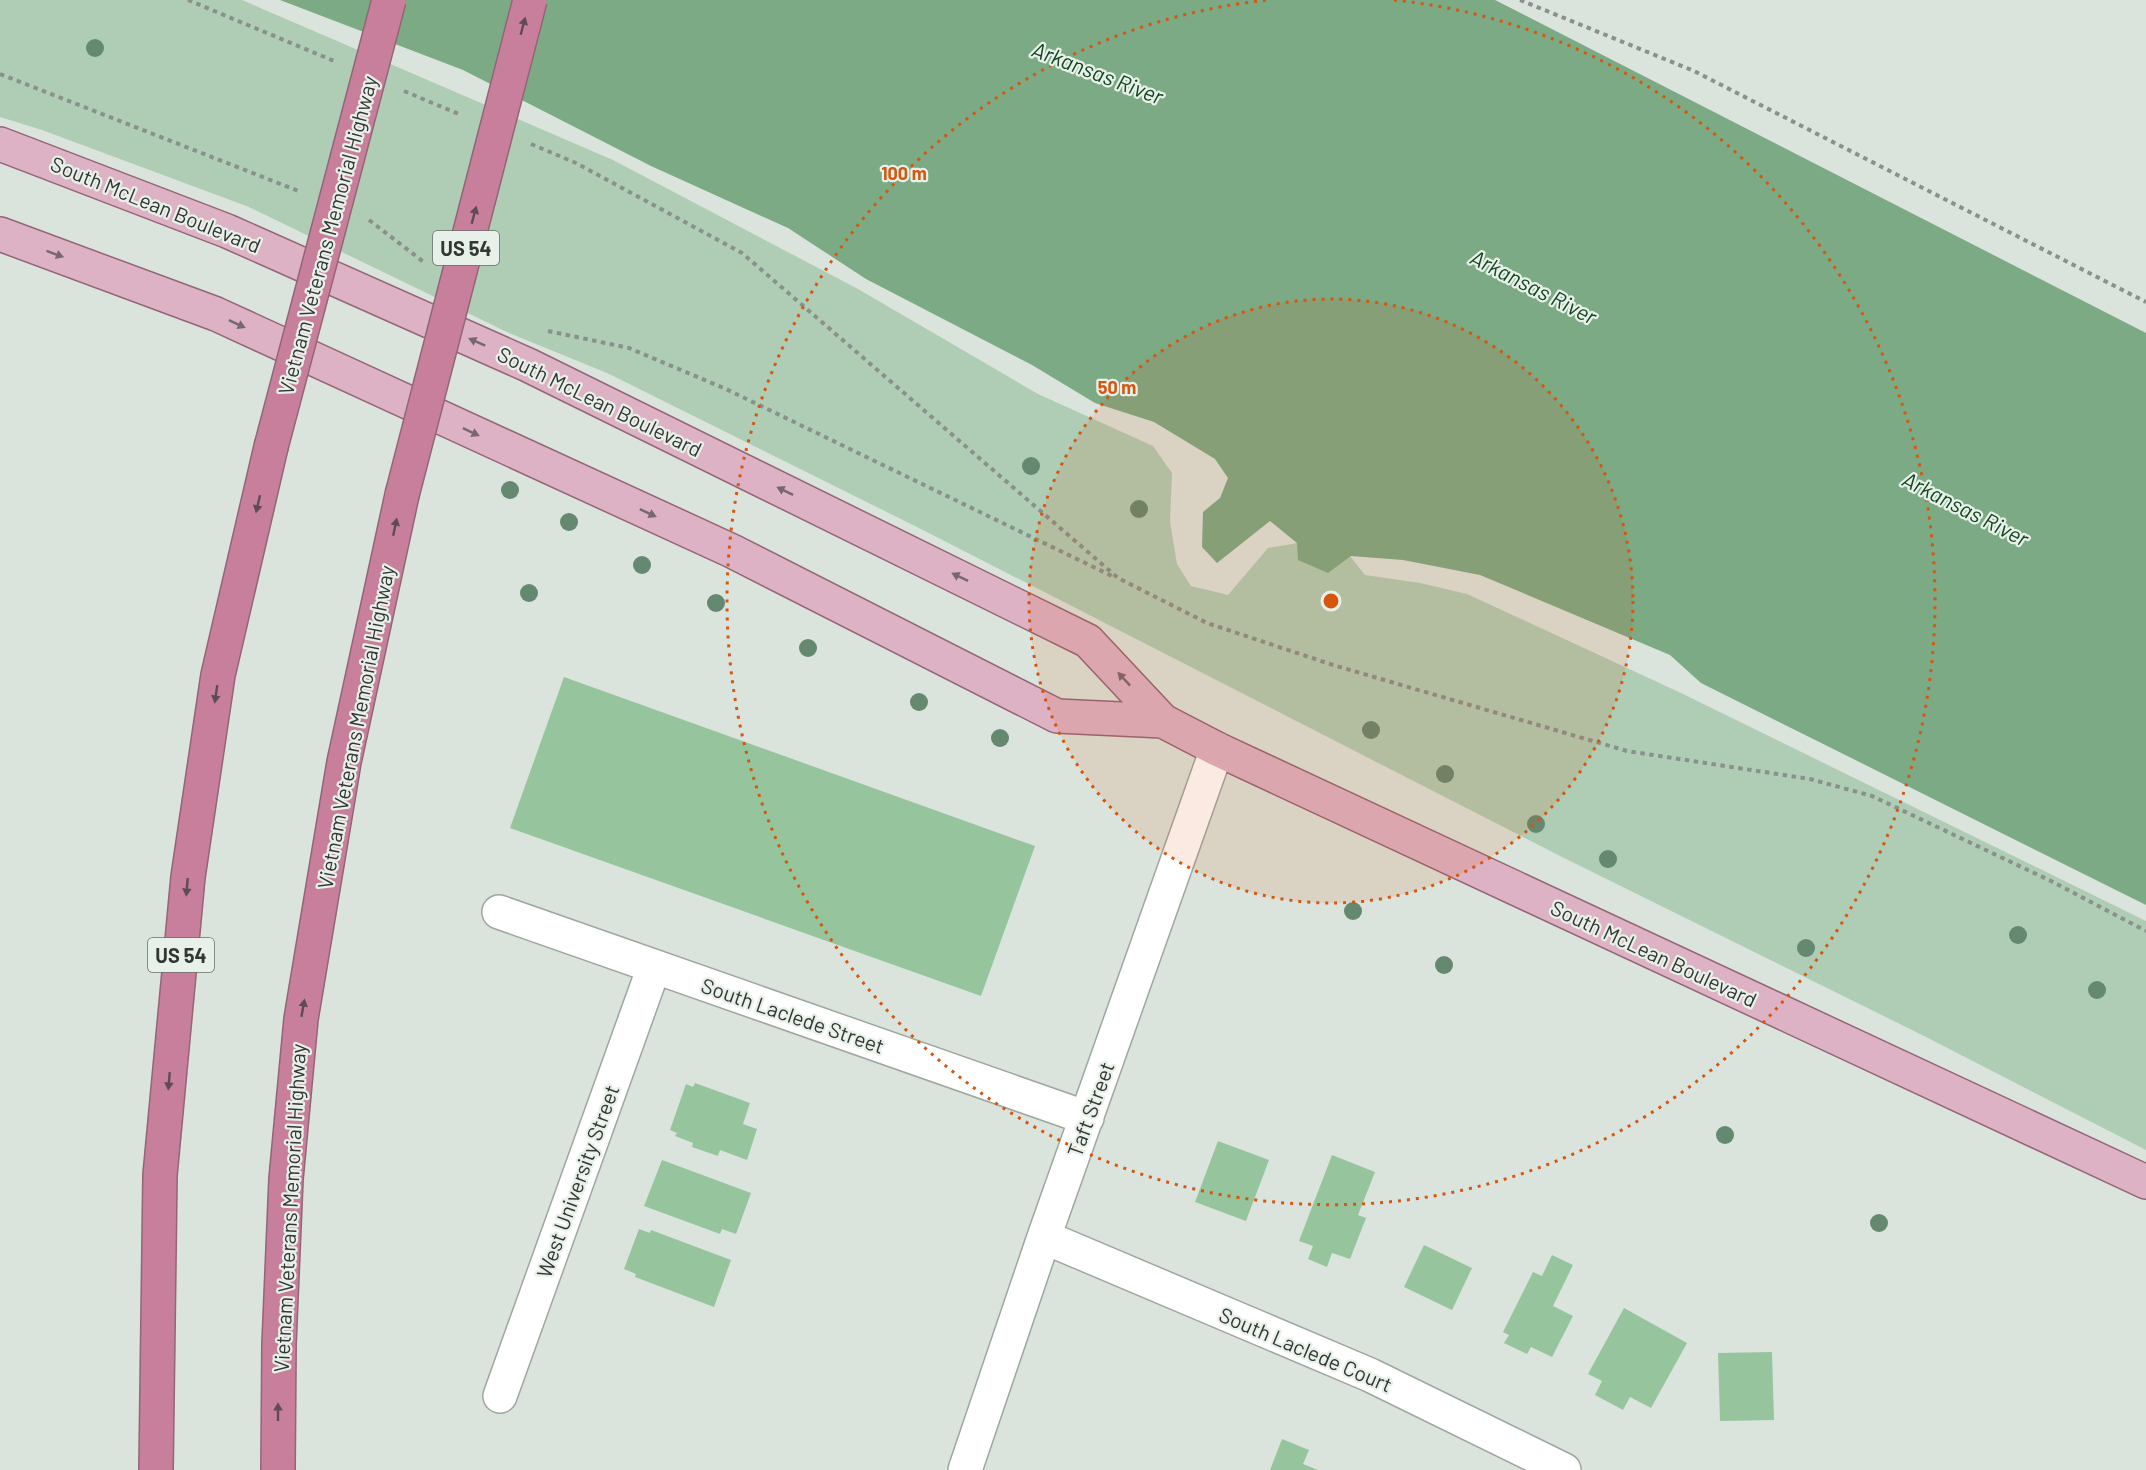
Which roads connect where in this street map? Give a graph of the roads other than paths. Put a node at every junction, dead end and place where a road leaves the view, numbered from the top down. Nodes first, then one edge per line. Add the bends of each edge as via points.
1 (388, 0) edge
2 (530, 0) edge
3 (0, 144) edge
4 (0, 234) edge
5 (1163, 721) junction
6 (1218, 749) junction
7 (499, 912) dead end
8 (654, 967) junction
9 (1087, 1118) junction
10 (2146, 1182) edge
11 (1044, 1237) junction
12 (500, 1396) dead end
13 (156, 1470) edge
14 (278, 1470) edge
15 (965, 1470) edge
16 (1564, 1470) edge

1 -> 13 highway, Vietnam Veterans Memorial Highway / US 54, bridge via 272,447 218,675 188,878 160,1175
14 -> 2 highway, Vietnam Veterans Memorial Highway / US 54, bridge via 286,1179 301,1019 344,762 402,495
5 -> 3 main road, South McLean Boulevard via 1088,641 528,365 227,231
4 -> 5 main road, South McLean Boulevard via 216,314 732,551 1057,716
5 - 6 main road, South McLean Boulevard
6 - 9 street, Taft Street
6 - 10 main road, South McLean Boulevard
7 - 8 street, South Laclede Street
8 - 9 street, South Laclede Street
8 - 12 street, West University Street
9 - 11 street, Taft Street
11 - 15 street, Taft Street
11 - 16 street, South Laclede Court via 1370,1375

